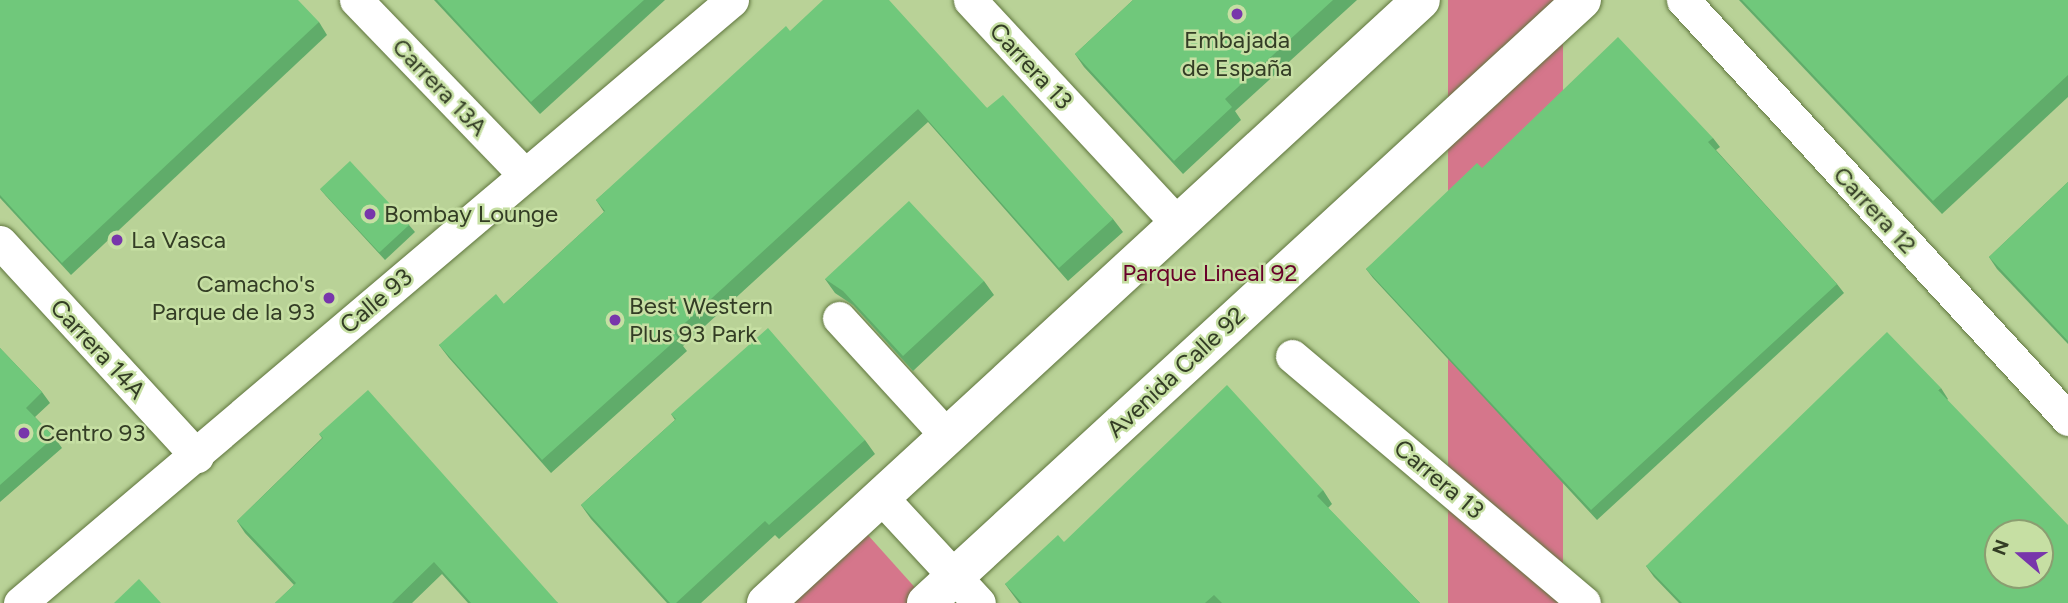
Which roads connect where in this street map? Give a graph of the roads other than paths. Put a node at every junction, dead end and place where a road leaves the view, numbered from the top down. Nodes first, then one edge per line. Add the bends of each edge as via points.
1 (356, 0) edge
2 (732, 0) edge
3 (970, 0) edge
4 (1421, 0) edge
5 (1582, 0) edge
6 (1683, 0) edge
7 (525, 175) junction
8 (1178, 224) junction
9 (0, 242) edge
10 (839, 318) edge
11 (1292, 356) dead end
12 (2068, 419) edge
13 (947, 436) junction
14 (197, 456) junction
15 (881, 497) junction
16 (966, 590) edge
17 (1575, 600) edge
18 (20, 603) edge
19 (766, 603) edge
20 (926, 603) edge

1 - 7 street, Carrera 13A
2 - 7 street, Calle 93
3 - 8 street, Carrera 13
4 - 8 main road
5 - 16 main road, Avenida Calle 92
6 - 12 street, Carrera 12
7 - 14 street, Calle 93
8 - 13 main road
9 - 14 street, Carrera 14A
10 - 13 street
11 - 17 street, Carrera 13
13 - 15 main road
14 - 18 street, Calle 93
15 - 16 street
15 - 19 main road
16 - 20 main road, Avenida Calle 92

